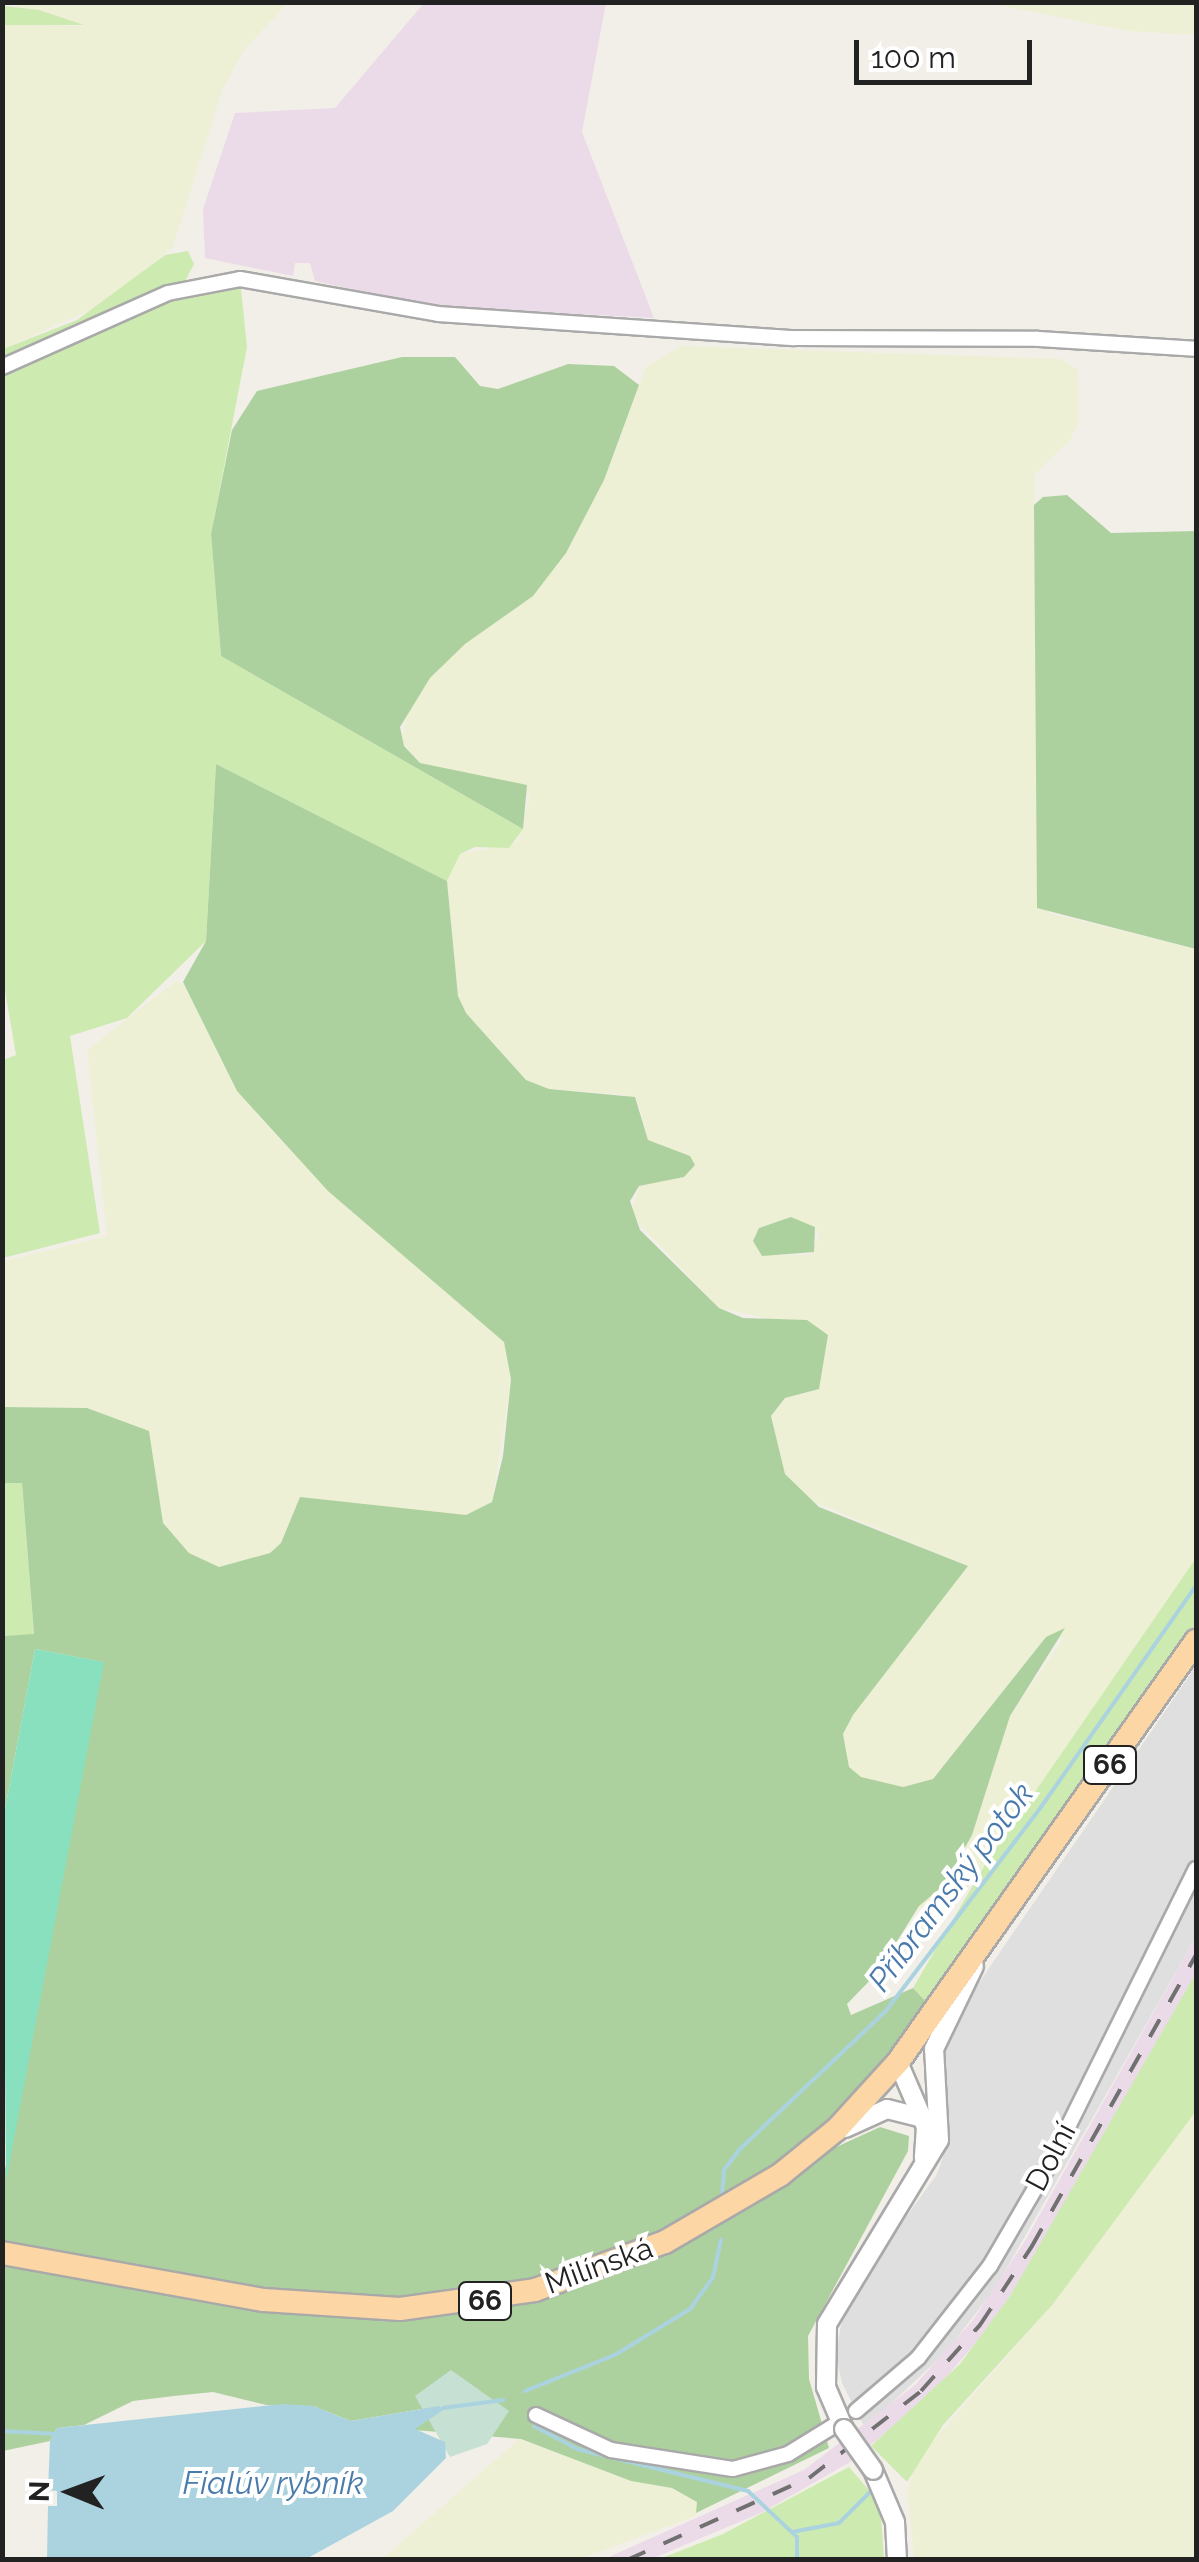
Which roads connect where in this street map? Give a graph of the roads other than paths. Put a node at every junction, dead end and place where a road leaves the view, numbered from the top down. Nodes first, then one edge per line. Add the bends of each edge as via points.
1 (1196, 349) edge
2 (2, 368) edge
3 (1196, 1640) edge
4 (1196, 1868) edge
5 (978, 1956) junction
6 (898, 2062) junction
7 (936, 2098) junction
8 (923, 2118) junction
9 (815, 2148) junction
10 (919, 2173) junction
11 (2, 2253) edge
12 (856, 2411) dead end
13 (536, 2415) dead end
14 (842, 2426) junction
15 (897, 2560) edge

1 - 2 street via 794,338 438,314 240,279 168,294
3 - 5 main road, 66
4 - 12 street, Dolní via 1051,2162 990,2266 918,2358
5 - 6 main road, 66
5 - 7 street via 934,2049
6 - 7 street via 928,2082
6 - 8 street
6 - 9 main road, Milínská / 66
7 - 10 street via 938,2140
8 - 9 street via 875,2111
8 - 10 street via 927,2145
9 - 11 main road, Milínská / 66 via 665,2242 535,2290 459,2304 341,2309
10 - 14 street via 827,2324 824,2373
13 - 14 street via 612,2450 733,2468 775,2460
14 - 15 street, bridge via 873,2470 896,2522

